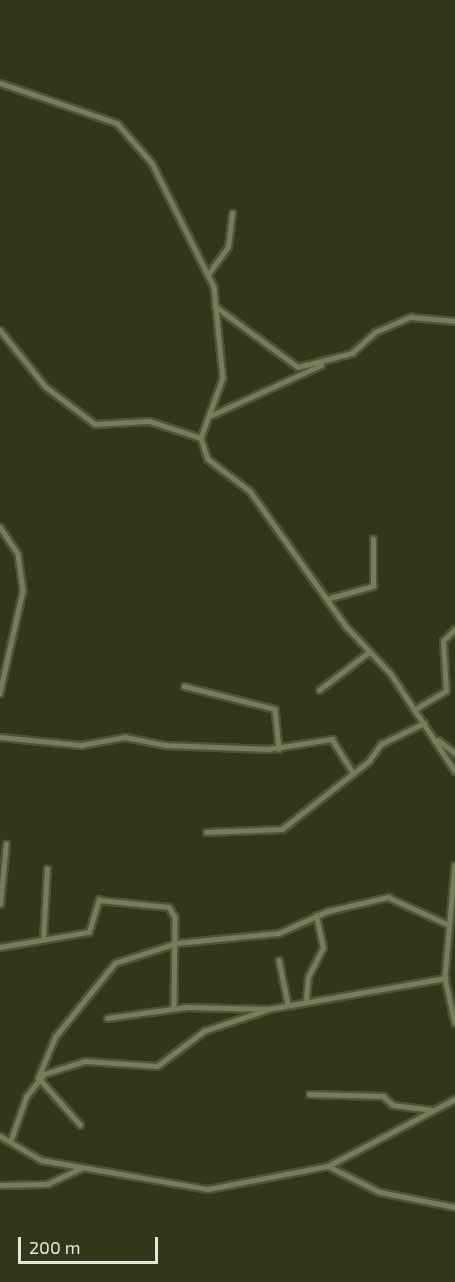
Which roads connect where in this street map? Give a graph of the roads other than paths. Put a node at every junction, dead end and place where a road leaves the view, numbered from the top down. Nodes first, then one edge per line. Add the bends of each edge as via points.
1 (0, 83) edge
2 (232, 213) dead end
3 (210, 273) junction
4 (215, 306) junction
5 (455, 321) edge
6 (0, 330) edge
7 (322, 363) junction
8 (212, 415) junction
9 (201, 438) junction
10 (0, 527) edge
11 (373, 539) dead end
12 (330, 598) junction
13 (455, 629) edge
14 (369, 652) junction
15 (184, 686) dead end
16 (319, 690) dead end
17 (0, 693) edge
18 (414, 710) junction
19 (424, 723) junction
20 (0, 737) edge
21 (436, 738) junction
22 (279, 749) junction
23 (455, 753) edge
24 (455, 771) edge
25 (353, 773) junction
26 (206, 832) dead end
27 (6, 844) dead end
28 (3, 863) edge
29 (455, 865) edge
30 (47, 869) dead end
31 (0, 903) edge
32 (316, 916) junction
33 (447, 924) junction
34 (43, 940) junction
35 (173, 945) junction
36 (0, 946) edge
37 (279, 960) dead end
38 (445, 978) junction
39 (306, 999) junction
40 (288, 1004) junction
41 (174, 1008) junction
42 (268, 1009) junction
43 (107, 1018) dead end
44 (455, 1023) edge
45 (38, 1078) junction
46 (309, 1094) dead end
47 (455, 1099) edge
48 (431, 1110) junction
49 (80, 1125) dead end
50 (0, 1136) edge
51 (10, 1143) junction
52 (328, 1166) junction
53 (83, 1167) junction
54 (0, 1185) edge
55 (455, 1207) edge

1 - 3 street via 122,126 152,163
2 - 3 street via 228,247
3 - 4 street
4 - 7 street via 255,330 285,362
4 - 8 street via 223,378
5 - 7 street via 411,317 375,332 352,353
6 - 9 street via 46,387 96,424 148,421
7 - 8 street via 300,379
8 - 9 street
9 - 12 street via 208,459 250,491
10 - 17 street via 18,554 24,591
11 - 12 street via 373,586
12 - 14 street
13 - 18 street via 443,641 446,691
14 - 16 street
14 - 18 street
15 - 22 street via 275,709
18 - 19 street
19 - 21 street
19 - 25 street via 381,744
20 - 22 street via 81,745 118,737 165,745
21 - 23 street
21 - 24 street
22 - 25 street via 333,739
25 - 26 street via 282,830
27 - 28 street
28 - 31 street
29 - 33 street
30 - 34 street
32 - 33 street via 388,897
32 - 35 street via 267,936
32 - 39 street via 323,948 308,977
33 - 38 street
34 - 35 street via 89,933 98,900 132,901 171,909
34 - 36 street
35 - 41 street
35 - 45 street via 107,969 84,1008 55,1037
37 - 40 street
38 - 39 street
38 - 44 street
39 - 40 street
40 - 42 street
41 - 42 street
41 - 43 street
42 - 45 street via 204,1031 157,1066 85,1061
45 - 49 street
45 - 51 street
46 - 48 street via 383,1095 394,1105
47 - 48 street
48 - 52 street
50 - 51 street
51 - 53 street via 27,1155
52 - 53 street via 208,1189
52 - 55 street via 380,1192
53 - 54 street via 47,1184

